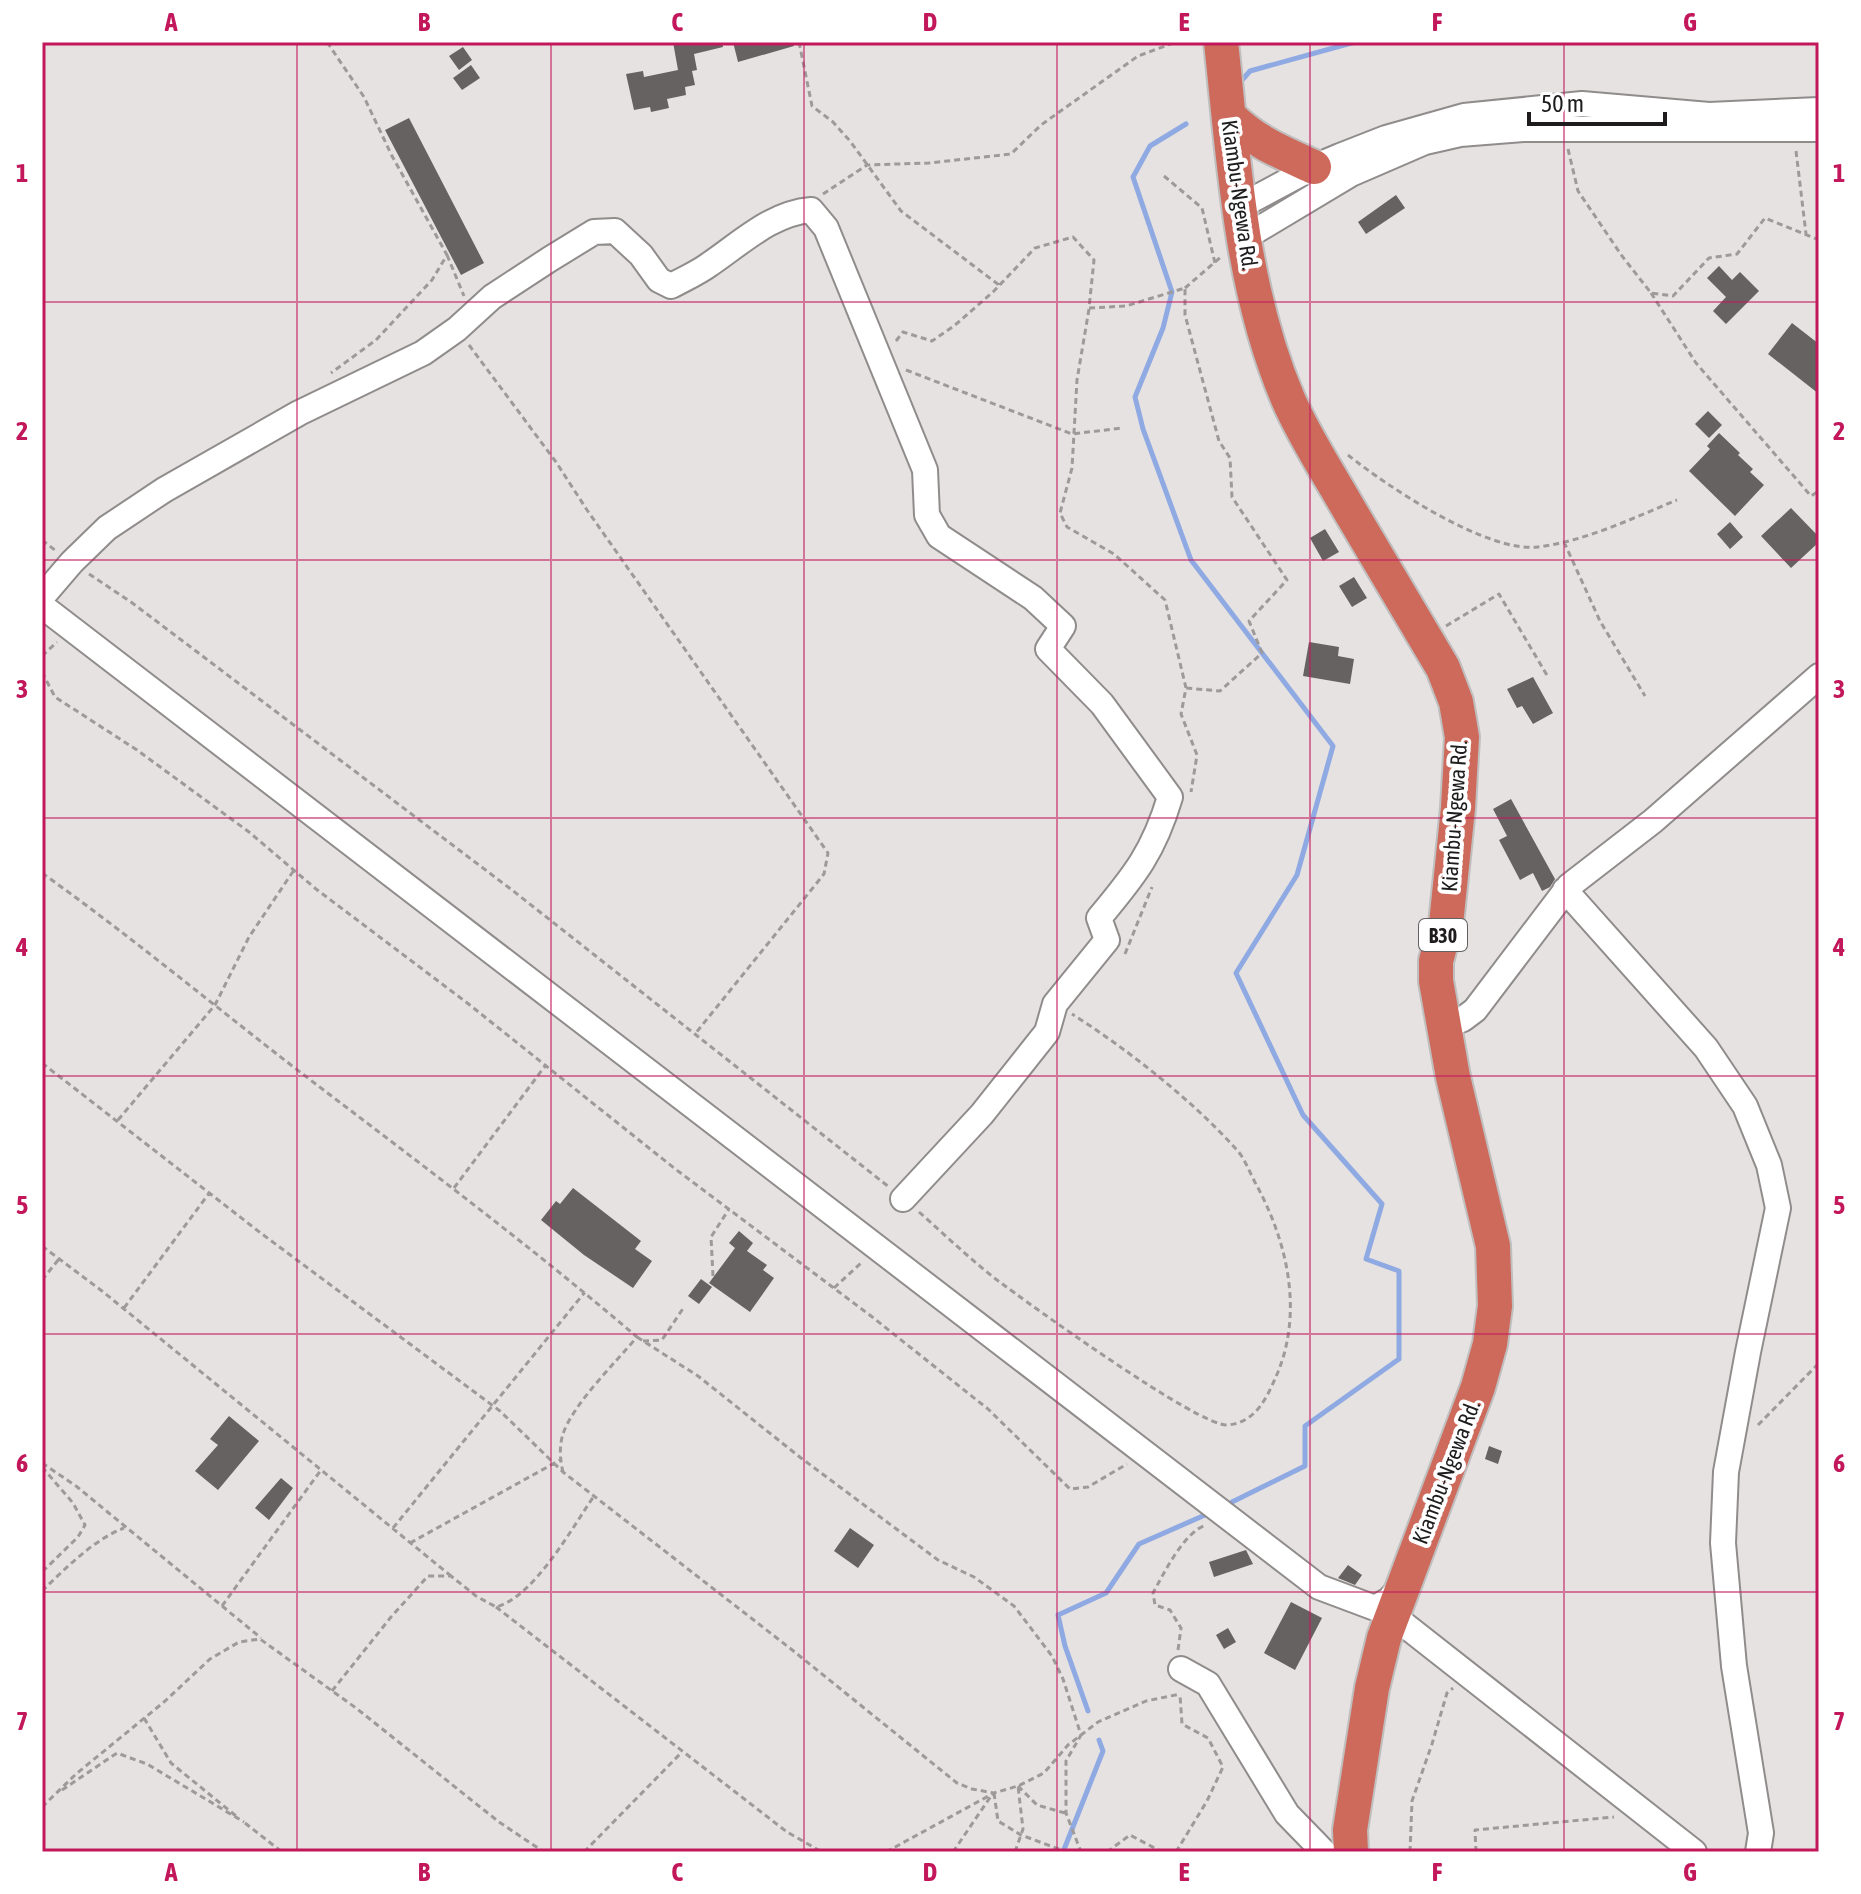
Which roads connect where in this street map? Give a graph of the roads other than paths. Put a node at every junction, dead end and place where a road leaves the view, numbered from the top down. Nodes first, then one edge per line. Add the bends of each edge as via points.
1 (1221, 42) edge
2 (1819, 110) edge
3 (1229, 116) junction
4 (1819, 129) edge
5 (1314, 167) junction
6 (1241, 223) junction
7 (42, 597) edge
8 (42, 606) edge
9 (1819, 676) edge
10 (1565, 890) junction
11 (1443, 1027) junction
12 (903, 1199) road end
13 (1405, 1581) junction
14 (1392, 1615) junction
15 (1181, 1669) road end
16 (1324, 1852) edge
17 (1351, 1852) edge
18 (1694, 1852) edge
19 (1758, 1852) edge

1 - 3 highway, Kiambu-Ngewa Rd. / B30
2 - 5 street via 1709,115 1582,104 1464,116 1386,138
3 - 5 highway via 1262,144
3 - 6 highway, Kiambu-Ngewa Rd. / B30
4 - 6 street via 1471,133 1425,142
5 - 6 street
6 - 11 highway, Kiambu-Ngewa Rd. / B30 via 1262,324 1289,401 1443,668 1456,702 1462,737 1458,808 1446,924 1436,961
7 - 12 street via 107,528 164,490 299,413 423,353 492,297 594,232 615,231 659,280 671,286 756,231 796,211 811,210 826,228 925,470 927,515 939,536 1033,598 1063,626 1048,649 1102,704 1170,797 1146,859 1099,918 1107,940 1055,1004 1047,1032 982,1114
8 - 13 street via 1319,1587 1375,1608
9 - 10 street
10 - 11 street via 1475,1010
10 - 19 street via 1706,1048 1745,1106 1769,1165 1778,1208 1726,1472 1723,1543 1734,1666 1761,1833
11 - 13 highway, Kiambu-Ngewa Rd. / B30 via 1493,1246 1495,1306 1478,1387
13 - 14 highway, Kiambu-Ngewa Rd. / B30
14 - 17 highway, Kiambu-Ngewa Rd. / B30 via 1372,1688
14 - 18 street
15 - 16 street via 1208,1684 1287,1814

